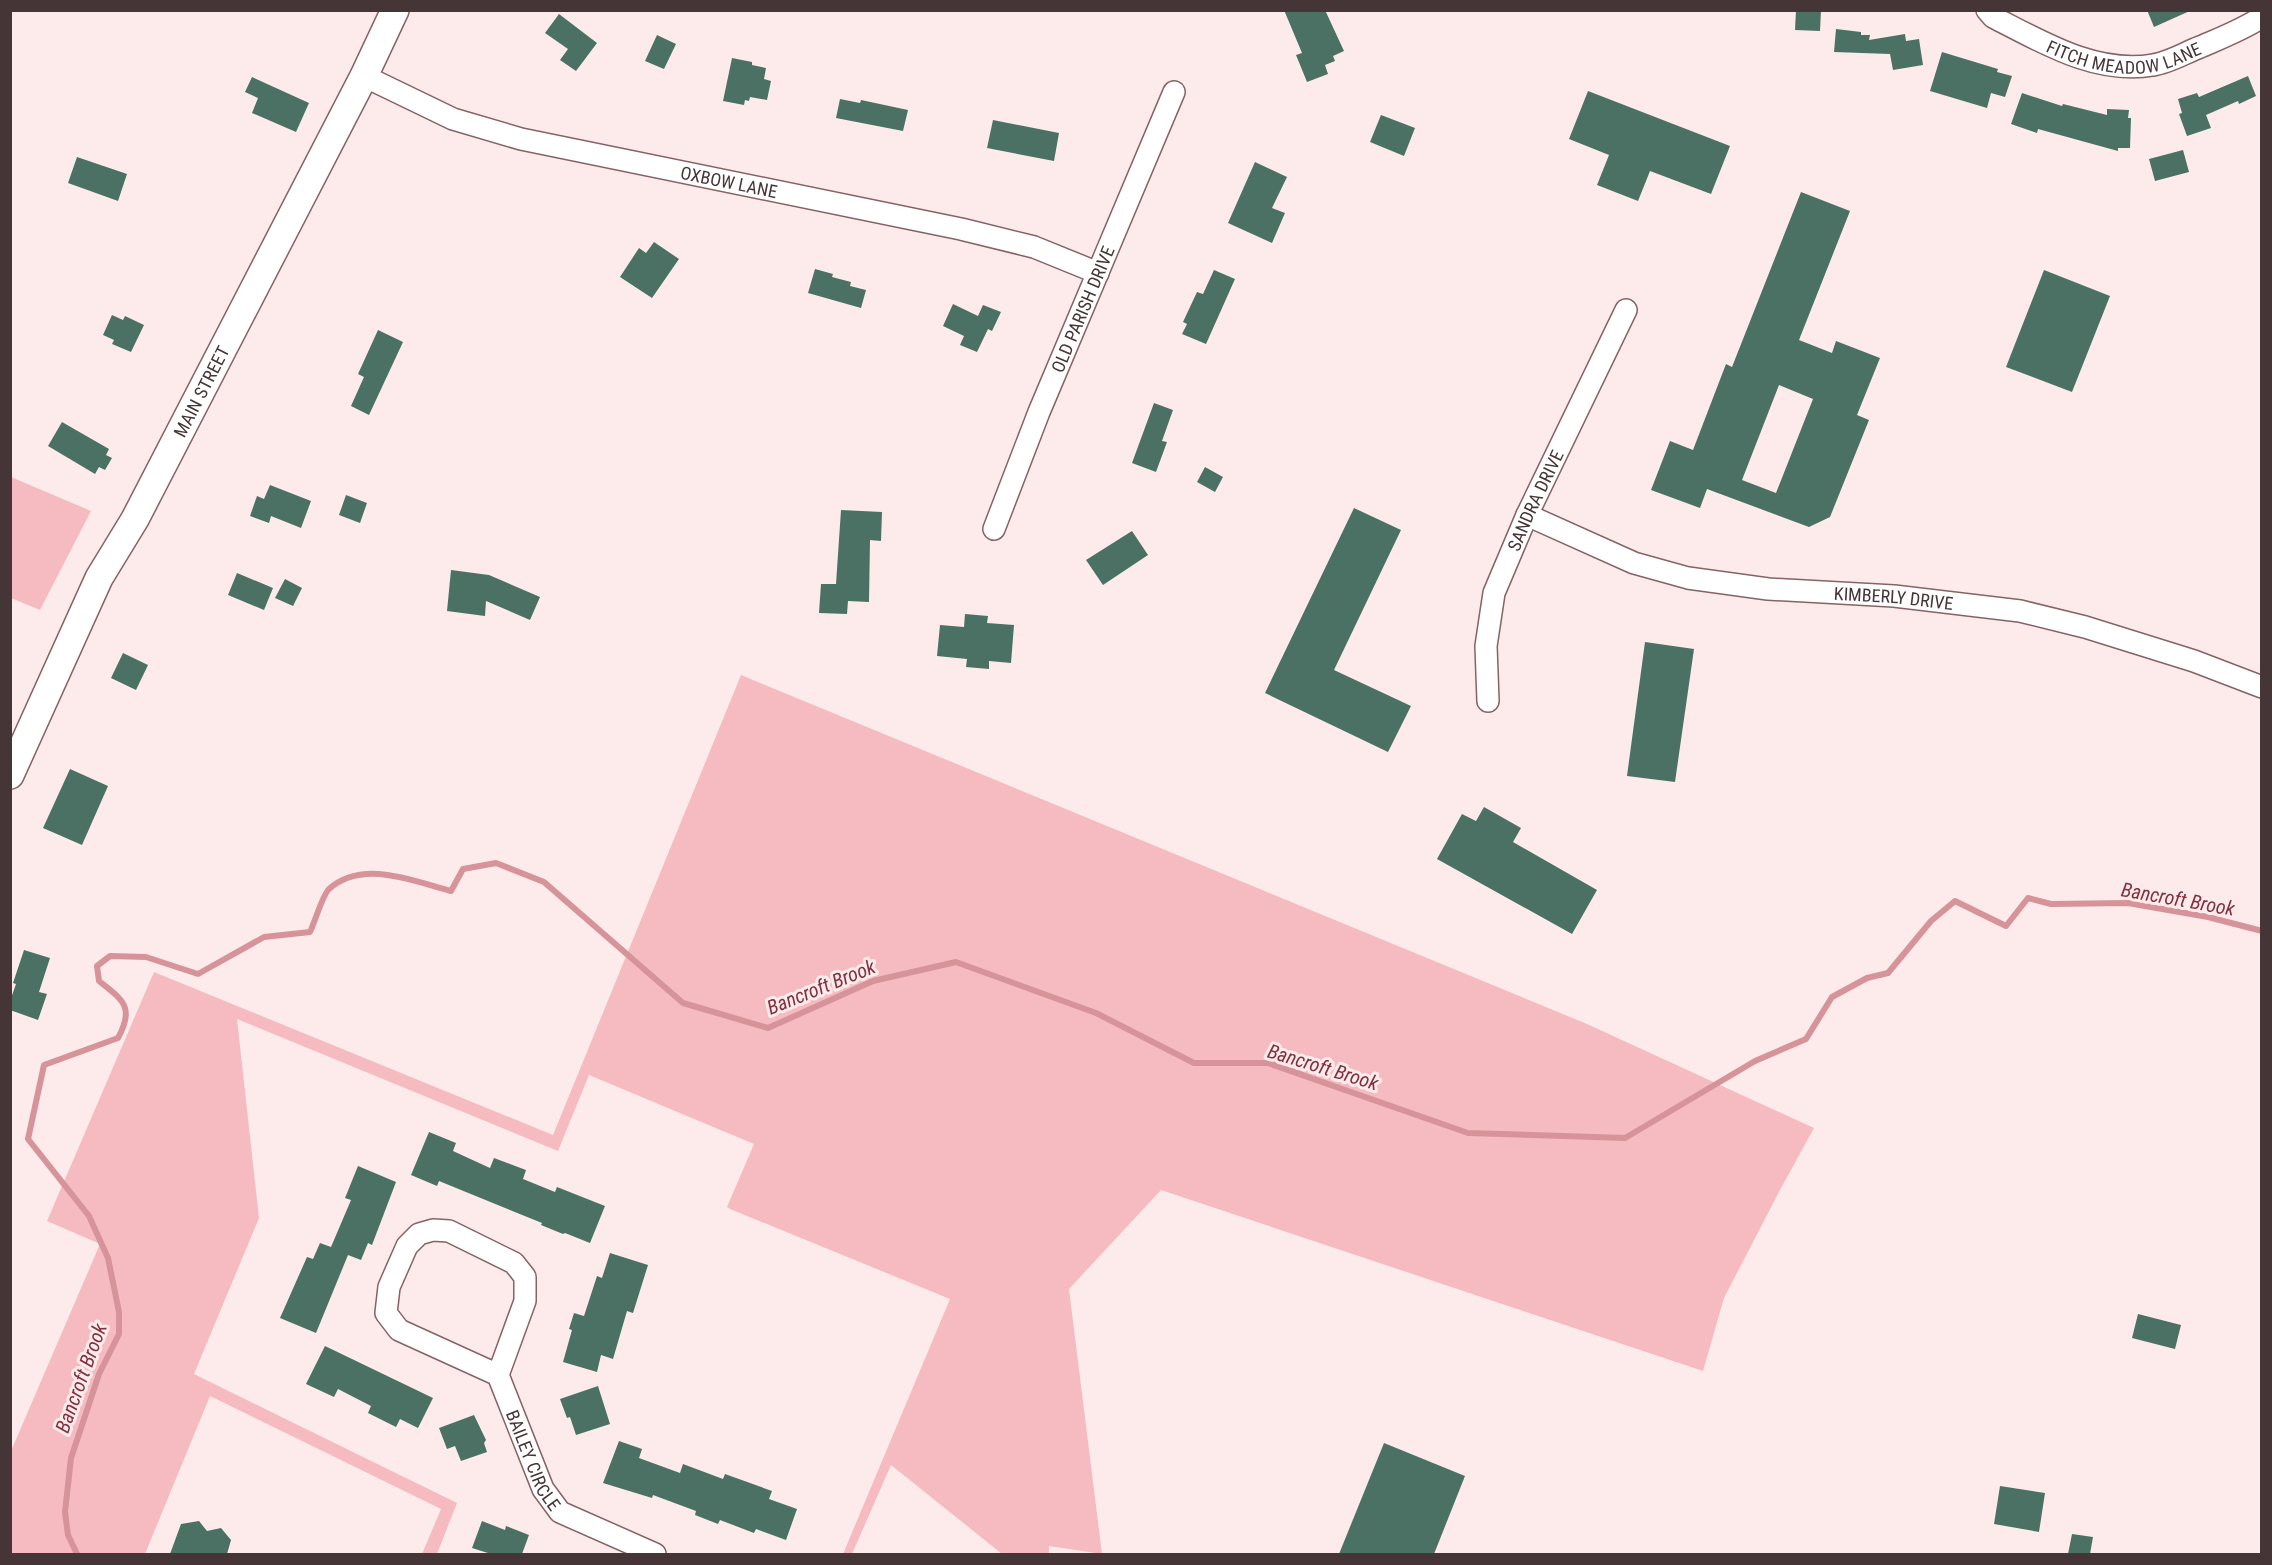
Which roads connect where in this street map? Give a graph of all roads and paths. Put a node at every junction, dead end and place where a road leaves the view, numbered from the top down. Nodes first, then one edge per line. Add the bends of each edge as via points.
1 (395, 10) edge
2 (1986, 10) edge
3 (2262, 17) edge
4 (364, 76) junction
5 (1174, 92) dead end
6 (1098, 273) junction
7 (1626, 310) dead end
8 (1527, 515) junction
9 (994, 529) dead end
10 (2262, 687) edge
11 (1488, 701) dead end
12 (10, 775) edge
13 (498, 1375) junction
14 (656, 1554) edge

1 - 4 street, MAIN STREET
2 - 3 street, FITCH MEADOW LANE via 2063,51 2101,64 2131,68 2156,65
4 - 6 street, OXBOW LANE via 453,119 521,139 961,229 1034,247
4 - 12 street, MAIN STREET via 135,519 99,578
5 - 6 street, OLD PARISH DRIVE
6 - 9 street, OLD PARISH DRIVE
7 - 8 street, SANDRA DRIVE
8 - 10 street, KIMBERLY DRIVE via 1634,563 1688,578 1768,589 1894,596 2020,611 2183,657
8 - 11 street, SANDRA DRIVE via 1494,593 1486,646
13 - 13 street via 525,1301 525,1277 514,1263 449,1231 418,1234 407,1246 389,1287 386,1313 399,1330
13 - 14 street, BAILEY CIRCLE via 543,1489 560,1512

